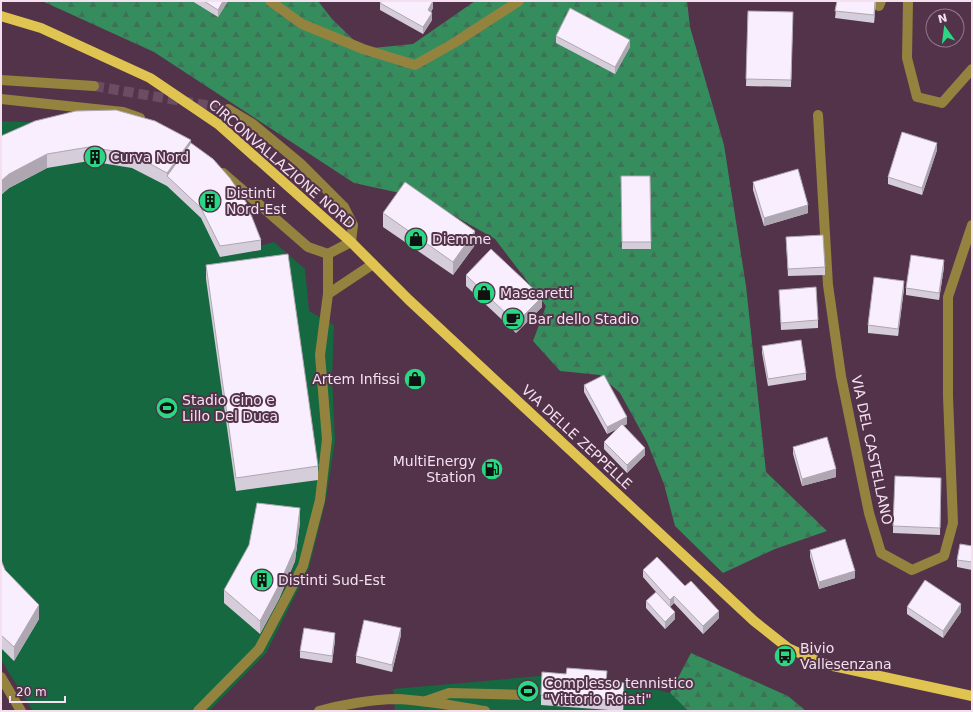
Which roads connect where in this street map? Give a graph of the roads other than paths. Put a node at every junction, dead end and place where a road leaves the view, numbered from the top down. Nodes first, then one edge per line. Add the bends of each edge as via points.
1 (270, 1) edge
2 (519, 1) edge
3 (908, 1) edge
4 (1, 16) edge
5 (972, 68) edge
6 (1, 80) edge
7 (94, 86) tunnel mouth
8 (1, 99) edge
9 (228, 109) tunnel mouth
10 (818, 115) dead end
11 (153, 123) edge
12 (212, 164) edge
13 (972, 225) edge
14 (351, 242) junction
15 (328, 254) junction
16 (373, 264) junction
17 (328, 294) junction
18 (1, 677) edge
19 (527, 695) dead end
20 (972, 696) edge
21 (424, 702) junction
22 (21, 711) edge
23 (198, 711) edge
24 (320, 711) edge
25 (484, 711) edge

1 - 2 street via 302,24 363,49 415,65 454,44
3 - 5 street via 907,58 917,97 942,103
4 - 14 main road, CIRCONVALLAZIONE NORD via 42,28 150,78 218,124
6 - 7 street
8 - 11 street via 123,112
9 - 14 street via 253,124 344,207 353,225
10 - 13 street, VIA DEL CASTELLANO via 828,285 841,376 867,506 882,553 912,570 944,556 953,523 948,396 948,297
12 - 15 street via 308,247
14 - 15 street
14 - 16 main road, VIA DELLE ZEPPELLE
15 - 17 street
16 - 17 street
16 - 20 main road, VIA DELLE ZEPPELLE via 754,621 788,648 824,664
17 - 23 street via 320,354 327,439 320,500 303,566 259,649
18 - 22 street
19 - 21 street via 449,693
21 - 24 street via 394,699
21 - 25 street

